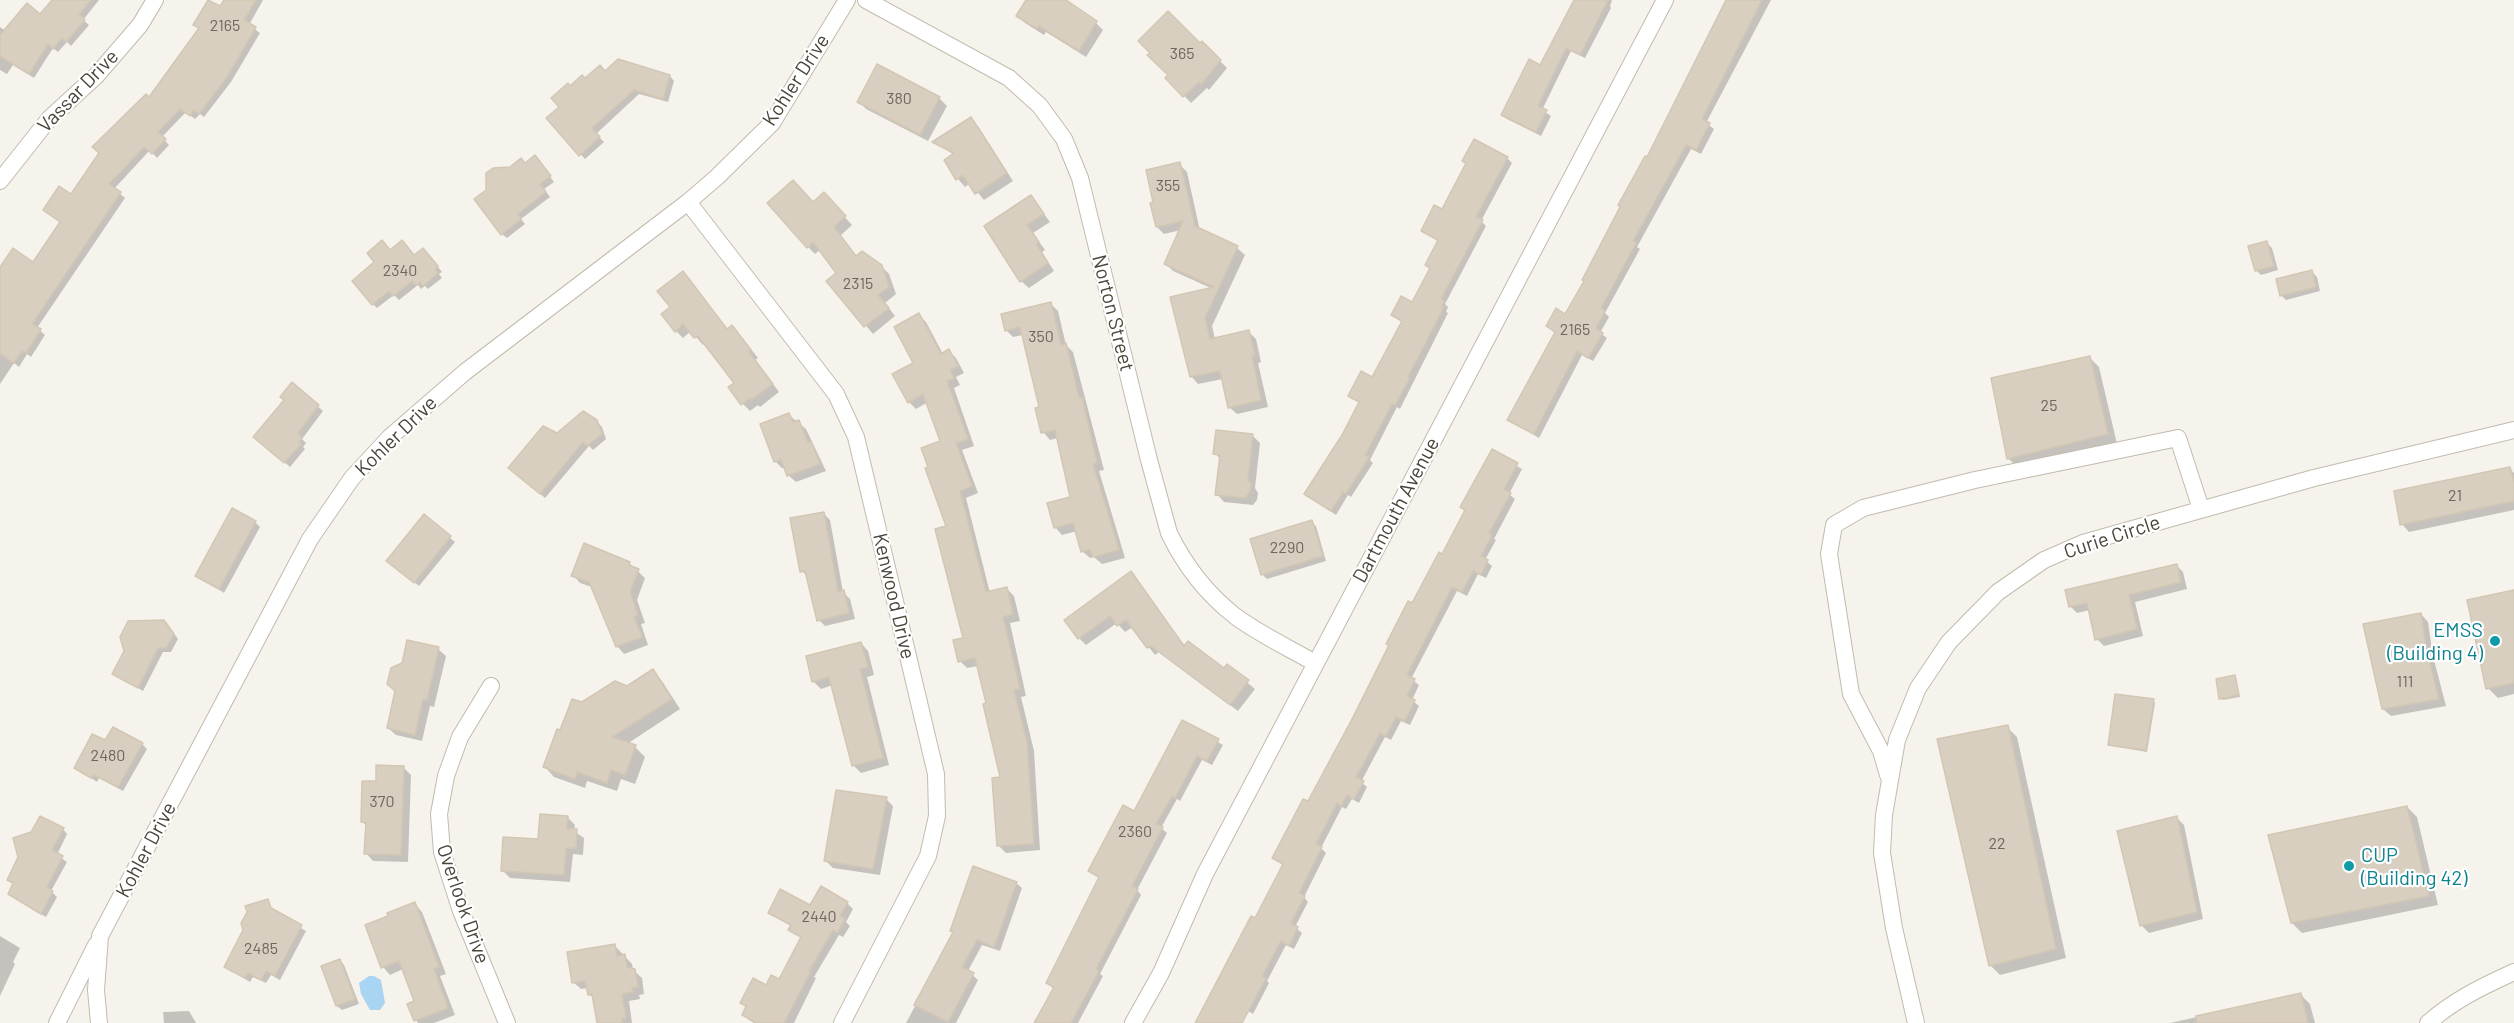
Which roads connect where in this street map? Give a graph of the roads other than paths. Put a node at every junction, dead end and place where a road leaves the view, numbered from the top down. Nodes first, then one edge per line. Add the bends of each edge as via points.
1 (155, 0) edge
2 (847, 0) edge
3 (866, 0) edge
4 (1665, 0) edge
5 (0, 182) edge
6 (688, 202) junction
7 (2514, 430) edge
8 (2201, 509) junction
9 (1315, 663) junction
10 (491, 686) dead end
11 (1890, 780) junction
12 (100, 936) junction
13 (2514, 972) edge
14 (57, 1023) edge
15 (99, 1023) edge
16 (507, 1023) edge
17 (842, 1023) edge
18 (1133, 1023) edge
19 (1916, 1023) edge
20 (2428, 1023) edge

1 - 5 street, Vassar Drive via 140,25 96,76 49,119
2 - 6 street, Kohler Drive via 772,123
3 - 9 street, Norton Street via 1009,78 1040,106 1064,140 1080,178 1149,460 1174,543 1201,583 1235,616
4 - 9 street, Dartmouth Avenue
6 - 12 street, Kohler Drive via 465,372 390,437 352,478 310,538
6 - 17 street, Kenwood Drive via 837,394 856,437 936,774 937,816 928,856
7 - 8 street, Curie Circle via 2314,477
8 - 11 street, Curie Circle via 2083,543 2044,560 1998,592 1949,642 1918,688 1897,740
8 - 11 street via 2178,438 1975,480 1863,508 1834,525 1829,554 1851,694 1881,751
9 - 18 street, Dartmouth Avenue
10 - 16 street, Overlook Drive via 460,737 446,776 439,814 445,862
11 - 19 street, Curie Circle via 1882,853
12 - 14 street
12 - 15 street, Kohler Drive via 96,990
13 - 20 street via 2469,993

